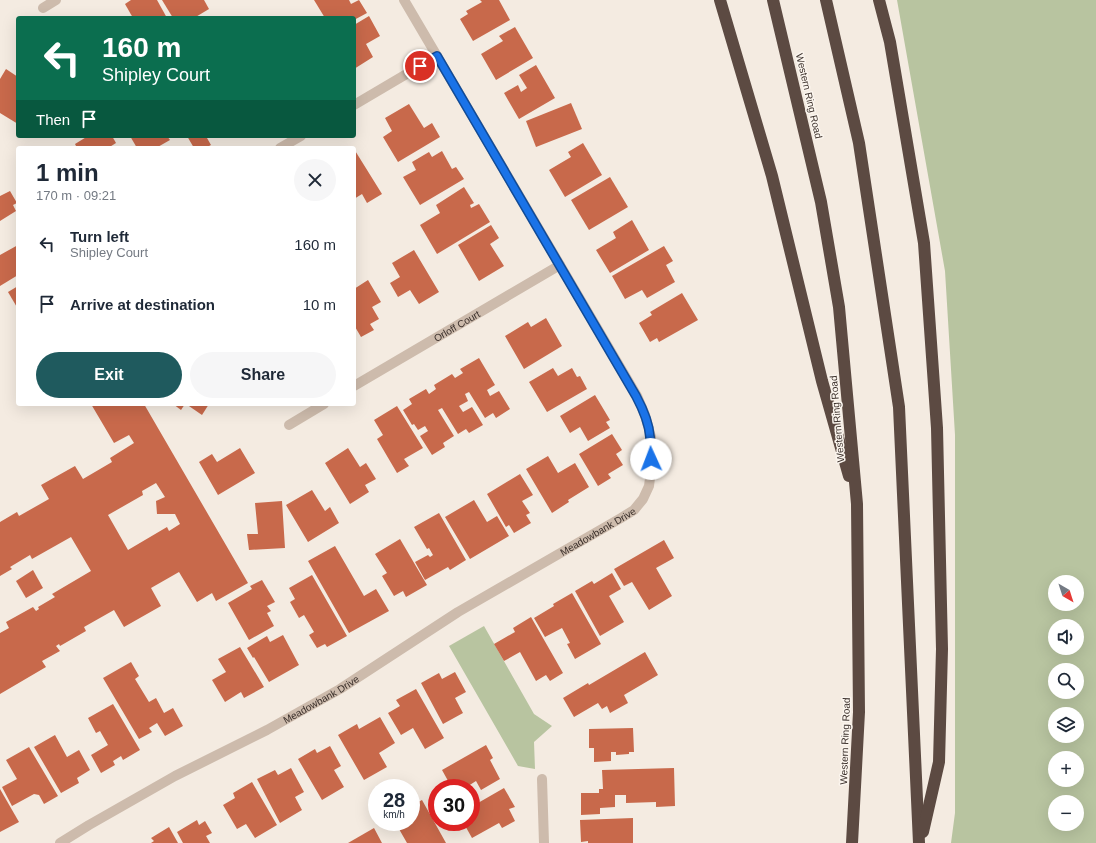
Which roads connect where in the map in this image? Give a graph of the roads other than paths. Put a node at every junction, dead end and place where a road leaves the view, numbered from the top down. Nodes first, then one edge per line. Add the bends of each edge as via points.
1 (56, 0) edge
2 (404, 0) edge
3 (720, 0) edge
4 (773, 0) edge
5 (826, 0) edge
6 (879, 0) edge
7 (43, 8) dead end
8 (437, 56) junction
9 (356, 104) edge
10 (298, 138) edge
11 (284, 146) edge
12 (560, 265) junction
13 (356, 385) edge
14 (321, 406) edge
15 (289, 425) dead end
16 (857, 504) junction
17 (542, 779) dead end
18 (60, 843) edge
19 (544, 843) edge
20 (852, 843) edge
21 (920, 843) edge

1 - 7 street
2 - 8 street, Meadowbank Drive
3 - 16 highway via 772,176 822,381
4 - 16 highway, Western Ring Road via 821,202 839,307
5 - 21 highway via 859,143 899,406
6 - 21 highway via 890,42 924,243 937,428 942,649 939,762
8 - 9 street
8 - 12 street, Meadowbank Drive
10 - 11 street
12 - 13 street, Orloff Court
12 - 18 street, Meadowbank Drive via 645,415 650,437 652,470 649,486 634,510 458,612 340,689 267,730 175,776
14 - 15 street
16 - 20 highway, Western Ring Road via 859,712
17 - 19 street

